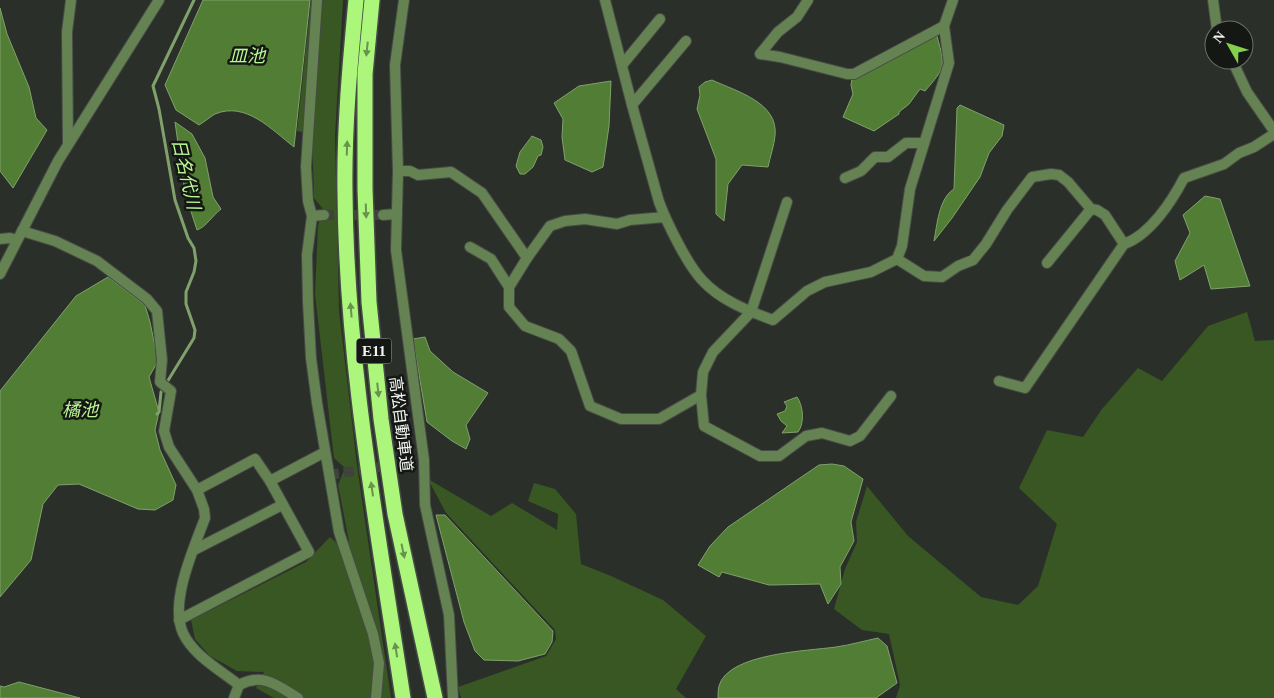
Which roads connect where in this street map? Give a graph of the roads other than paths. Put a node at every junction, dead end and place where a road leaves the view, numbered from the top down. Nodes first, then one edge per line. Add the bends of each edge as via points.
1 (71, 0) edge
2 (159, 0) edge
3 (317, 0) edge
4 (356, 0) edge
5 (372, 0) edge
6 (404, 0) edge
7 (605, 0) edge
8 (808, 0) edge
9 (953, 0) edge
10 (1213, 0) edge
11 (660, 19) dead end
12 (1216, 20) edge
13 (944, 26) junction
14 (686, 41) dead end
15 (623, 64) junction
16 (1237, 70) edge
17 (632, 104) junction
18 (1274, 132) edge
19 (924, 143) junction
20 (68, 144) junction
21 (398, 171) junction
22 (845, 178) dead end
23 (788, 202) dead end
24 (1090, 209) junction
25 (397, 214) junction
26 (383, 215) tunnel mouth
27 (312, 216) junction
28 (324, 216) tunnel mouth
29 (665, 217) junction
30 (20, 236) junction
31 (0, 239) edge
32 (1124, 244) junction
33 (470, 247) dead end
34 (527, 258) junction
35 (897, 260) junction
36 (1047, 263) dead end
37 (0, 274) edge
38 (509, 287) junction
39 (751, 312) junction
40 (999, 381) dead end
41 (702, 395) junction
42 (891, 396) dead end
43 (325, 452) junction
44 (270, 481) junction
45 (197, 490) junction
46 (282, 505) junction
47 (194, 550) junction
48 (179, 620) junction
49 (239, 685) junction
50 (234, 698) edge
51 (298, 698) edge
52 (376, 698) edge
53 (403, 698) edge
54 (434, 698) edge
55 (453, 698) edge

1 - 20 street via 67,32
2 - 20 street
3 - 27 street via 306,167
53 -> 4 highway, E11 via 362,421 350,303 345,192 349,70
5 -> 54 highway, 高松自動車道 / E11 via 365,74 369,302 395,514
6 - 21 street via 394,65
7 - 15 street
8 - 13 street via 797,17 778,32 760,54 854,74
9 - 13 street
10 - 12 street
11 - 15 street
13 - 19 street via 949,63
14 - 17 street
15 - 17 street
16 - 18 street via 1247,92
17 - 29 street
18 - 32 street via 1264,142 1224,164 1184,178 1175,196 1148,228 1132,242
19 - 22 street via 906,142 888,157 875,157 861,170
19 - 35 street via 910,189
20 - 30 street
21 - 25 street
21 - 34 street via 418,175 451,172 482,193
23 - 39 street
24 - 32 street via 1105,215
24 - 35 street via 1058,175 1032,177 973,260 942,277 924,276
24 - 36 street
25 - 26 street
25 - 55 street via 396,250 424,460 425,505 450,614
27 - 28 street
27 - 43 street via 307,255 308,302 312,367
29 - 34 street via 617,224 585,219 565,221 550,226
29 - 39 street via 702,280 719,295
30 - 31 street
30 - 37 street
30 - 45 street via 55,241 97,261 148,299 158,311 160,382 171,391 164,431 169,447
32 - 40 street via 1025,388
33 - 38 street via 491,259
34 - 38 street
35 - 39 street via 871,272 825,282 807,291 773,320
38 - 41 street via 509,307 525,326 560,338 571,351 590,406 621,419 659,419
39 - 41 street via 713,352 703,372
41 - 42 street via 704,426 760,456 780,456 806,436 822,433 850,440 860,436
43 - 44 street
43 - 52 street via 339,532 373,634 379,663
44 - 45 street via 255,459
44 - 46 street
45 - 47 street via 204,518
46 - 47 street
46 - 48 street via 309,552
47 - 48 street via 185,570
48 - 49 street via 183,633 202,657
49 - 50 street
49 - 51 street via 248,680 271,681

